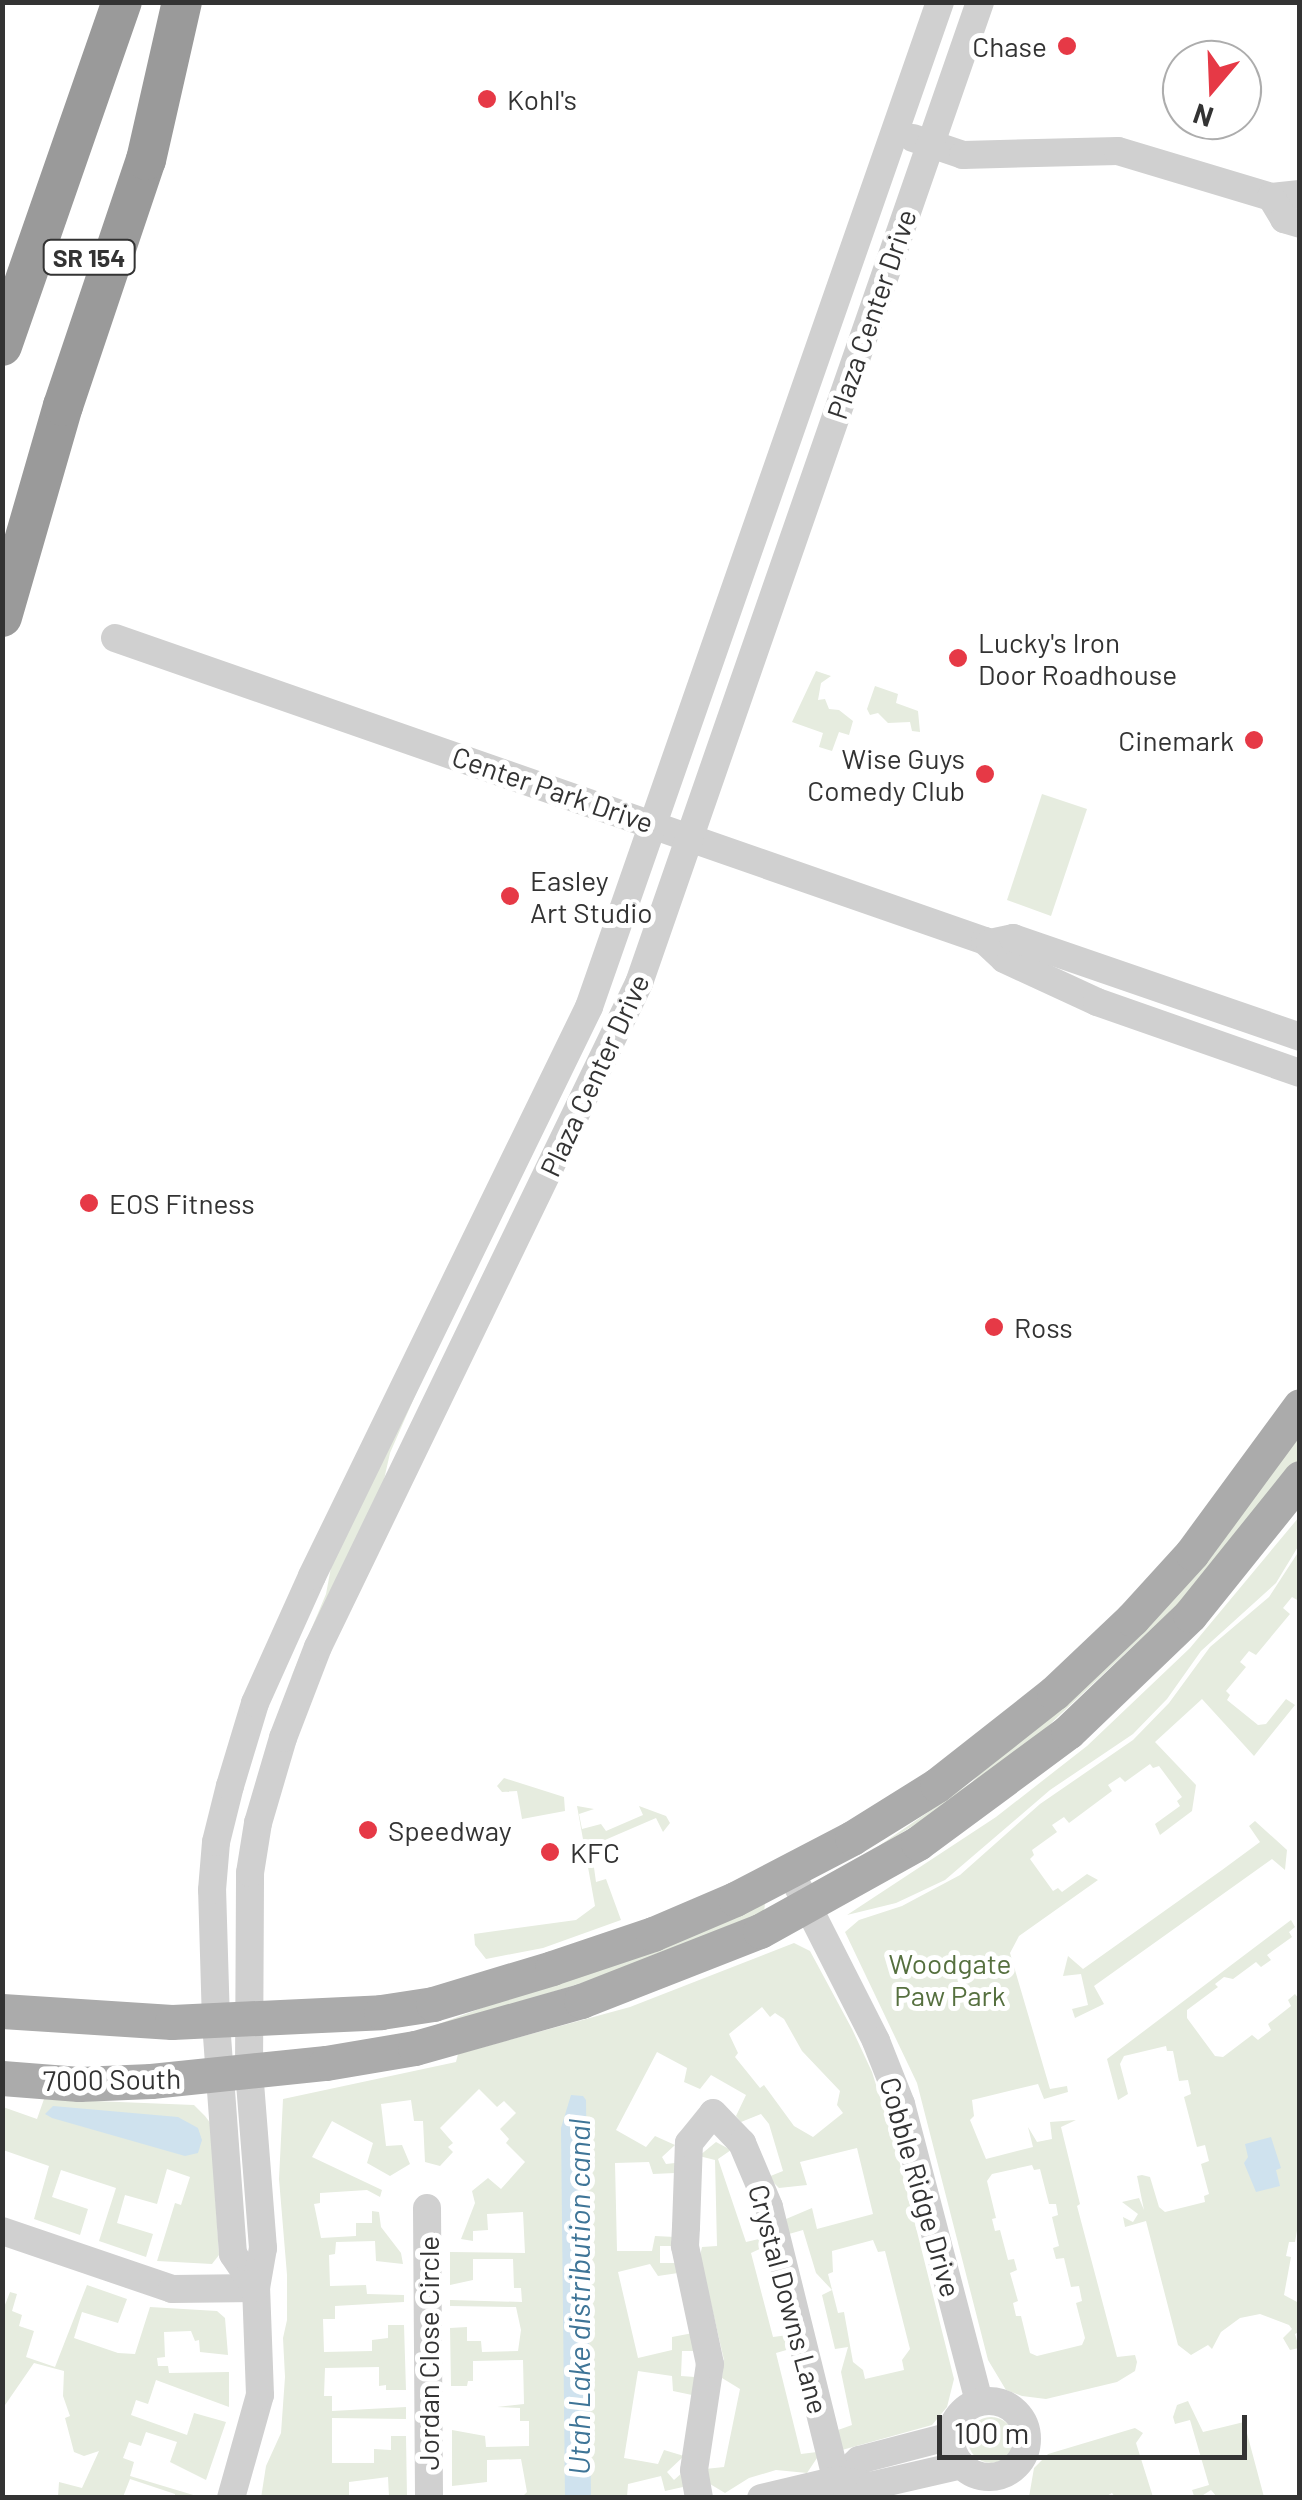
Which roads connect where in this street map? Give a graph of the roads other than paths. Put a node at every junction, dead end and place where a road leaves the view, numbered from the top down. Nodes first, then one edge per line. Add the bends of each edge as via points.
1 (122, 2) edge
2 (180, 2) edge
3 (940, 2) edge
4 (980, 2) edge
5 (896, 130) junction
6 (929, 146) junction
7 (1300, 194) edge
8 (1271, 197) junction
9 (1300, 224) edge
10 (2, 346) edge
11 (2, 512) edge
12 (2, 616) edge
13 (115, 638) dead end
14 (655, 824) junction
15 (689, 837) junction
16 (990, 944) junction
17 (1300, 1037) edge
18 (1300, 1074) edge
19 (1300, 1406) edge
20 (1300, 1478) edge
21 (790, 1872) junction
22 (808, 1907) junction
23 (2, 2011) edge
24 (233, 2022) junction
25 (235, 2073) junction
26 (2, 2078) edge
27 (428, 2208) dead end
28 (2, 2231) edge
29 (256, 2288) junction
30 (979, 2402) junction
31 (951, 2436) junction
32 (962, 2466) junction
33 (1000, 2487) edge
34 (839, 2489) edge
35 (231, 2498) edge
36 (429, 2498) edge
37 (699, 2498) edge
38 (762, 2498) edge

1 - 10 highway, SR 154
2 - 11 highway, SR 154
2 - 12 highway via 146,160 62,406
3 - 5 street, Plaza Center Drive
4 - 6 street, Plaza Center Drive
5 - 6 street
5 - 14 street, Plaza Center Drive
6 - 8 street via 963,155 1118,150
6 - 15 street, Plaza Center Drive
7 - 8 street
8 - 9 street via 1284,219
13 - 14 street, Center Park Drive
14 - 15 street, Center Park Drive
14 - 24 street, Plaza Center Drive via 590,1007 255,1703 216,1842 212,1890
15 - 16 street, Center Park Drive
15 - 24 street, Plaza Center Drive via 620,1028 295,1704 253,1846
16 - 17 street, Center Park Drive via 1012,938
16 - 18 street, Center Park Drive via 1004,959 1096,1002
19 - 21 main road, 7000 South via 1192,1553 1092,1659 937,1785
20 - 22 main road, 7000 South via 1190,1615 1093,1711 953,1820
21 - 22 street, Cobble Ridge Drive
21 - 24 main road, 7000 South via 653,1934 433,2004
22 - 25 main road, 7000 South via 688,1962 551,2012 415,2048
22 - 30 street, Cobble Ridge Drive via 901,2104
23 - 24 main road, 7000 South
24 - 25 street
25 - 26 main road, 7000 South via 79,2084
25 - 29 street via 233,2254
27 - 36 street, Jordan Close Circle
28 - 29 street via 172,2289
29 - 35 street via 260,2395
30 - 31 street via 958,2416
30 - 33 street via 1012,2408 1025,2426 1026,2448
31 - 32 street
31 - 34 street via 858,2460
32 - 33 street
32 - 34 street
34 - 37 street, Crystal Downs Lane via 769,2207 742,2143 713,2113 690,2143 686,2227 710,2364 694,2470
34 - 38 street

